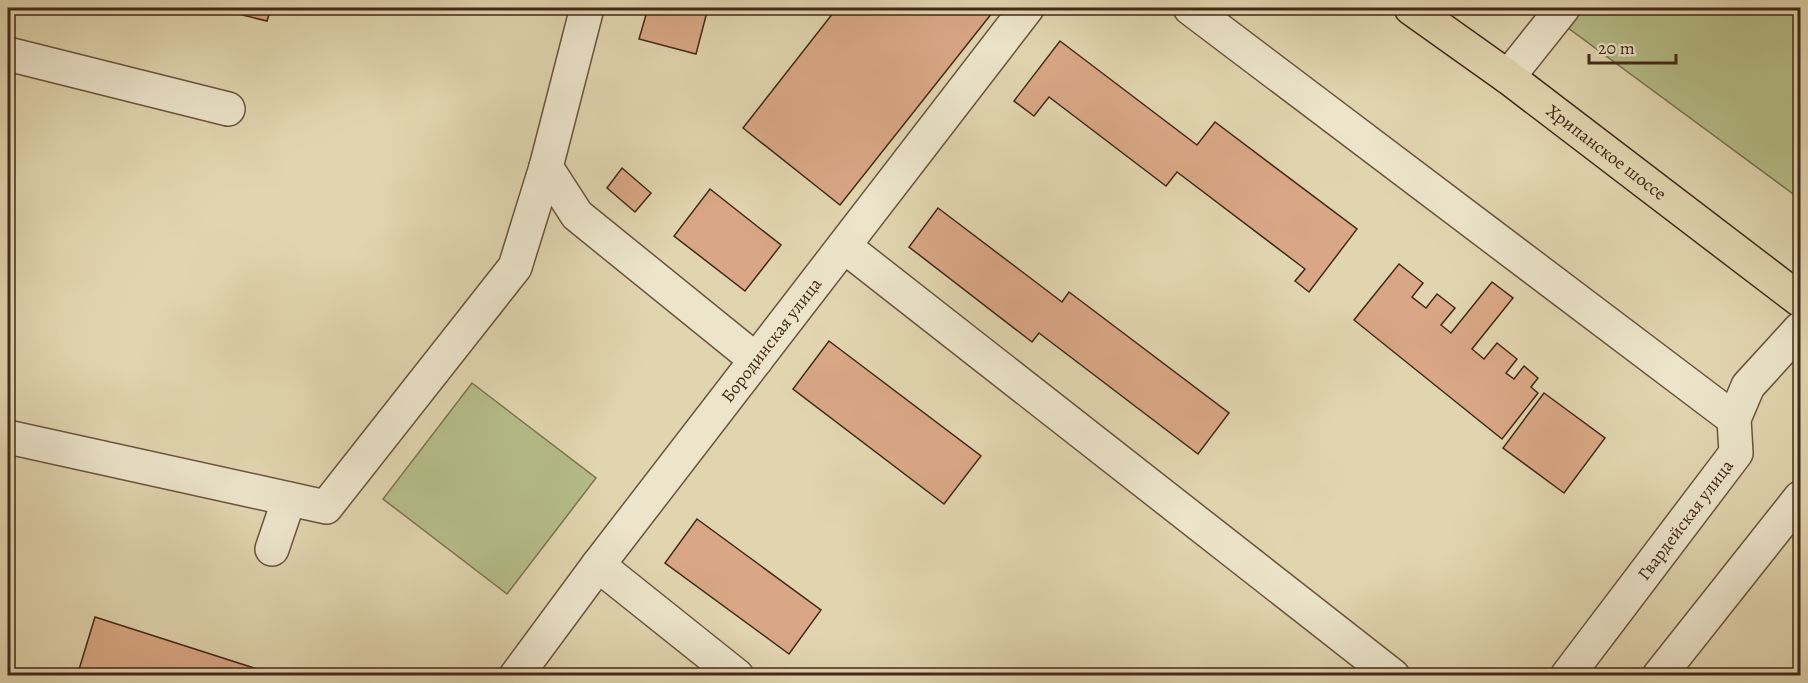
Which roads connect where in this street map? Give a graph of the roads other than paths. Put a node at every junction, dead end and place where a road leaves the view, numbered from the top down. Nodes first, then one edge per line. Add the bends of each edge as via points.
1 (586, 8) edge
2 (1027, 8) edge
3 (1190, 8) edge
4 (1411, 8) edge
5 (1563, 8) edge
6 (8, 54) edge
7 (1508, 77) junction
8 (228, 109) dead end
9 (546, 167) junction
10 (844, 246) junction
11 (1800, 300) edge
12 (1800, 329) edge
13 (756, 360) junction
14 (1734, 419) junction
15 (8, 437) edge
16 (1800, 498) edge
17 (289, 499) junction
18 (272, 549) dead end
19 (598, 566) junction
20 (516, 675) edge
21 (737, 675) edge
22 (1393, 675) edge
23 (1567, 675) edge
24 (1659, 675) edge

1 - 9 street
2 - 10 street, Бородинская улица
3 - 14 street
4 - 7 main road, Хрипанское шоссе
5 - 7 street
6 - 8 street
7 - 11 main road, Хрипанское шоссе
9 - 13 street via 577,215
9 - 17 street via 515,267 327,507
10 - 13 street, Бородинская улица
10 - 22 street
12 - 14 street, Гвардейская улица via 1748,386
13 - 19 street, Бородинская улица
14 - 23 street, Гвардейская улица via 1736,453
15 - 17 street
16 - 24 street
17 - 18 street
19 - 20 street, Бородинская улица
19 - 21 street

